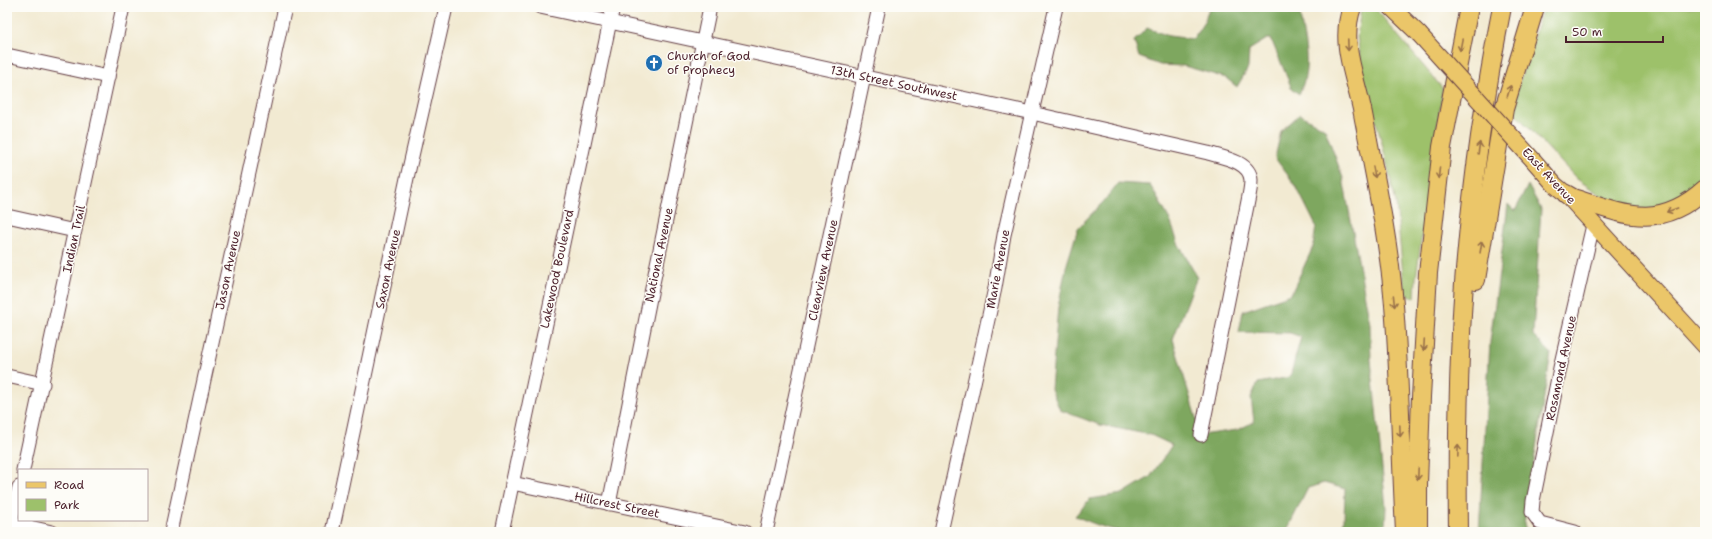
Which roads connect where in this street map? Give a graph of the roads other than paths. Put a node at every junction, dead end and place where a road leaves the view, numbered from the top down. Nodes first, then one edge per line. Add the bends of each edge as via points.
1 (123, 7) edge
2 (285, 7) edge
3 (446, 7) edge
4 (540, 7) edge
5 (612, 7) edge
6 (710, 7) edge
7 (879, 7) edge
8 (1056, 7) edge
9 (1352, 7) edge
10 (1392, 7) edge
11 (1469, 7) edge
12 (1502, 7) edge
13 (1535, 7) edge
14 (609, 22) junction
15 (703, 43) junction
16 (7, 55) edge
17 (108, 77) junction
18 (864, 77) junction
19 (1032, 113) junction
20 (1705, 190) edge
21 (1566, 194) junction
22 (7, 216) edge
23 (1593, 224) junction
24 (75, 231) junction
25 (1705, 346) edge
26 (7, 376) edge
27 (1460, 382) junction
28 (43, 384) junction
29 (1201, 435) dead end
30 (23, 469) edge
31 (512, 483) junction
32 (18, 491) edge
33 (609, 504) junction
34 (9, 526) edge
35 (52, 532) edge
36 (171, 532) edge
37 (332, 532) edge
38 (502, 532) edge
39 (745, 532) edge
40 (766, 532) edge
41 (941, 532) edge
42 (1405, 532) edge
43 (1418, 532) edge
44 (1458, 532) edge
45 (1575, 532) edge

1 - 17 street, Indian Trail
2 - 36 street, Jason Avenue
3 - 37 street, Saxon Avenue
4 - 14 street, 13th Street Southwest
5 - 14 street, Lakewood Boulevard
6 - 15 street, National Avenue
7 - 18 street, Clearview Avenue
8 - 19 street, Marie Avenue
9 -> 42 highway via 1347,30 1347,51 1361,102 1384,220 1394,304
10 - 21 main road, East Avenue, bridge
11 -> 43 highway via 1442,147 1428,273 1421,397
27 -> 12 highway via 1464,284 1471,217
27 -> 13 highway via 1504,109
14 - 15 street, 13th Street Southwest
14 - 31 street, Lakewood Boulevard
15 - 18 street, 13th Street Southwest
15 - 33 street, National Avenue
16 - 17 street
17 - 24 street, Indian Trail
18 - 19 street, 13th Street Southwest
18 - 40 street, Clearview Avenue
19 - 29 street, 13th Street Southwest via 1208,153 1246,168 1251,180 1249,196
19 - 41 street, Marie Avenue
20 -> 21 highway via 1680,207 1651,216 1624,215
21 - 23 main road, East Avenue
22 - 24 street
23 - 25 main road, East Avenue
23 - 45 street, Rosamond Avenue via 1560,368 1532,512 1540,523
24 - 28 street, Indian Trail
26 - 28 street
44 -> 27 highway
28 - 30 street, Indian Trail
31 - 33 street, Hillcrest Street
31 - 38 street, Lakewood Boulevard
32 - 34 street
33 - 39 street, Hillcrest Street
34 - 35 street

